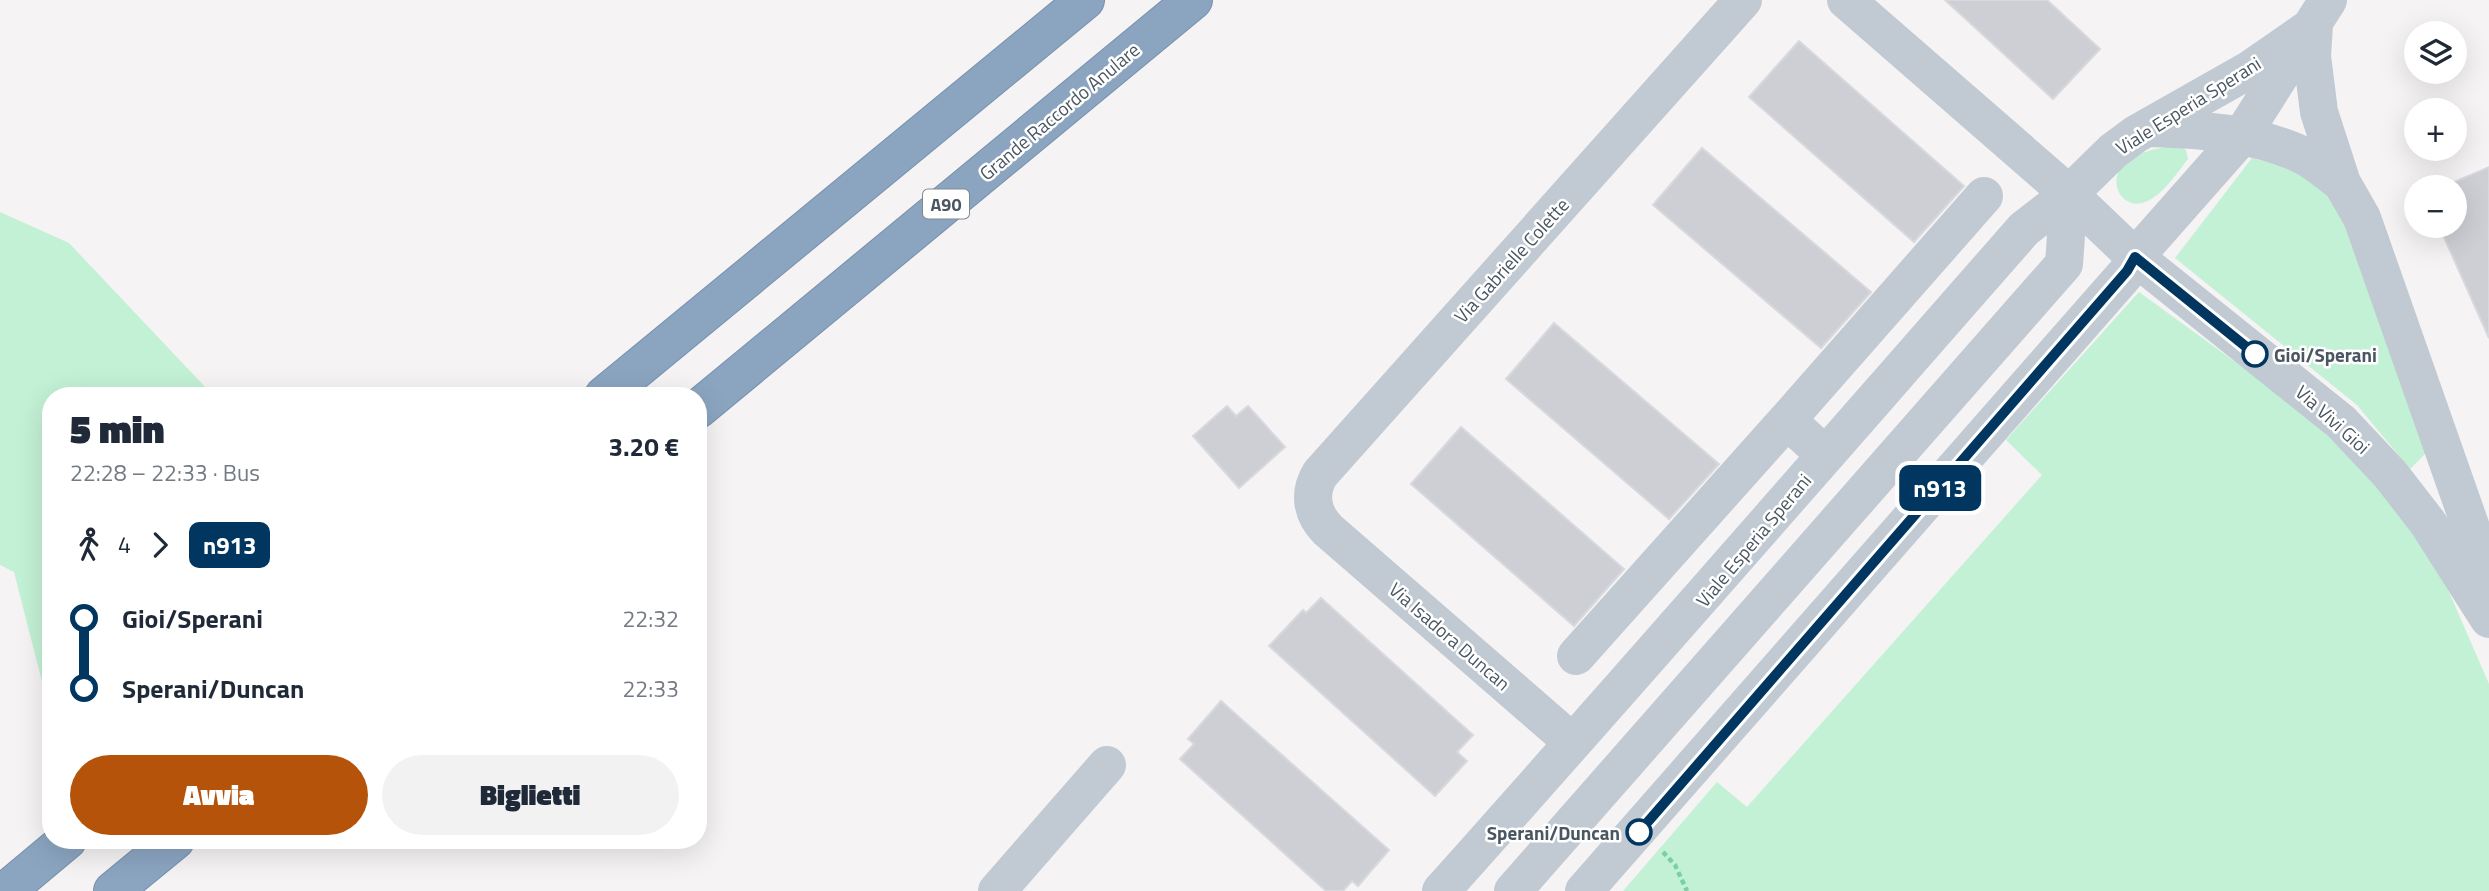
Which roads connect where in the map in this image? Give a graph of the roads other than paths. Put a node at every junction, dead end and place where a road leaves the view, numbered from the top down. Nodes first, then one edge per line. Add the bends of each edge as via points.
1 (1085, 0) edge
2 (1194, 0) edge
3 (1743, 0) edge
4 (1846, 0) edge
5 (2321, 12) edge
6 (2146, 128) junction
7 (2241, 137) junction
8 (2342, 183) junction
9 (2069, 194) junction
10 (1984, 196) dead end
11 (2135, 257) junction
12 (2064, 264) junction
13 (615, 387) edge
14 (1812, 391) junction
15 (707, 402) edge
16 (2010, 408) junction
17 (1936, 412) junction
18 (1787, 420) junction
19 (1850, 427) junction
20 (1760, 450) junction
21 (1825, 455) junction
22 (1798, 485) junction
23 (1328, 530) joint
24 (2489, 579) edge
25 (1755, 617) junction
26 (2489, 619) edge
27 (1683, 621) junction
28 (1576, 656) dead end
29 (1760, 694) junction
30 (1572, 741) junction
31 (1107, 765) dead end
32 (56, 849) edge
33 (164, 849) edge
34 (1476, 874) edge
35 (6, 891) edge
36 (113, 891) edge
37 (998, 891) edge
38 (1441, 891) edge
39 (1513, 891) edge
40 (1584, 891) edge

1 - 13 highway
2 - 15 highway, Grande Raccordo Anulare / A90
3 - 23 street, Via Gabrielle Colette via 1320,474 1312,496 1318,518
4 - 9 street
5 - 6 street, Viale Esperia Sperani via 2249,69
5 - 7 street, Viale Esperia Sperani
5 - 8 street via 2312,55 2315,89
6 - 7 street
6 - 9 street, Viale Esperia Sperani via 2113,151
7 - 8 street via 2303,155
7 - 11 street, Viale Esperia Sperani
8 - 24 street via 2362,218
9 - 11 street, Via Vivi Gioi
9 - 12 street
9 - 19 street, Viale Esperia Sperani via 2024,229
10 - 14 street
11 - 12 street
11 - 16 street, Viale Esperia Sperani
11 - 26 street, Via Vivi Gioi via 2329,411 2375,457 2428,523
12 - 17 street
14 - 18 street
14 - 19 street
16 - 17 street
16 - 29 street, Viale Esperia Sperani
17 - 25 street
18 - 20 street
18 - 21 street
19 - 21 street, Viale Esperia Sperani
20 - 22 street
20 - 28 street
21 - 22 street, Viale Esperia Sperani
22 - 27 street, Viale Esperia Sperani
23 - 30 street, Via Isadora Duncan
25 - 27 street
25 - 29 street
25 - 39 street
27 - 30 street, Viale Esperia Sperani
29 - 40 street, Viale Esperia Sperani
30 - 34 street, Viale Esperia Sperani
31 - 37 street
32 - 35 highway
33 - 36 highway
34 - 38 street, Viale Esperia Sperani

